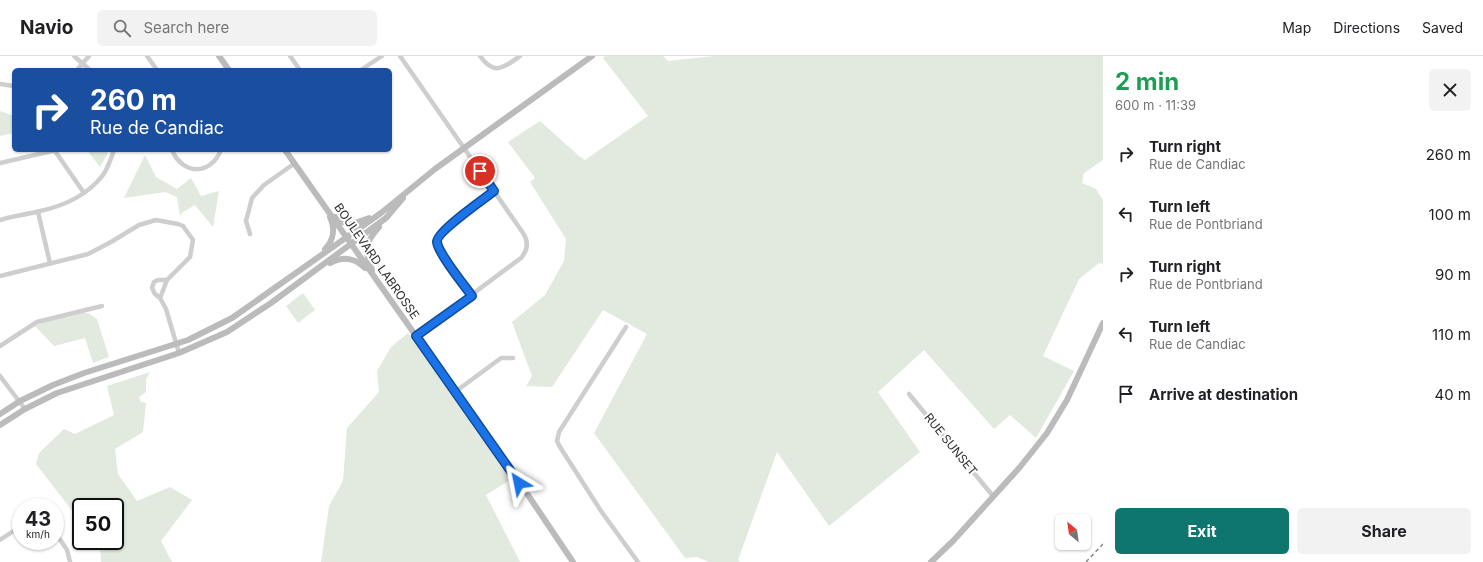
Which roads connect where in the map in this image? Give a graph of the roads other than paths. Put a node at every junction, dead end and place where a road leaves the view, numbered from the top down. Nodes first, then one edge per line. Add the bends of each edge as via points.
1 (74, 56) edge
2 (89, 56) edge
3 (147, 56) edge
4 (219, 56) edge
5 (290, 56) edge
6 (382, 56) edge
7 (400, 56) edge
8 (480, 56) edge
9 (520, 56) edge
10 (592, 56) edge
11 (83, 63) junction
12 (79, 68) edge
13 (88, 68) edge
14 (156, 68) edge
15 (228, 68) edge
16 (299, 68) edge
17 (364, 68) edge
18 (0, 84) edge
19 (12, 86) edge
20 (465, 148) junction
21 (48, 152) edge
22 (55, 152) edge
23 (113, 152) edge
24 (173, 152) edge
25 (220, 152) edge
26 (287, 152) edge
27 (0, 163) edge
28 (295, 163) junction
29 (494, 191) junction
30 (407, 192) junction
31 (84, 193) junction
32 (322, 203) junction
33 (38, 212) junction
34 (381, 213) junction
35 (386, 218) junction
36 (0, 220) edge
37 (250, 234) dead end
38 (347, 237) junction
39 (352, 244) junction
40 (314, 260) junction
41 (50, 263) junction
42 (316, 270) junction
43 (0, 276) edge
44 (167, 280) junction
45 (376, 280) junction
46 (472, 296) junction
47 (160, 298) junction
48 (102, 306) dead end
49 (1103, 323) edge
50 (626, 327) dead end
51 (416, 336) junction
52 (176, 344) junction
53 (0, 346) edge
54 (180, 354) junction
55 (513, 358) dead end
56 (0, 376) edge
57 (455, 392) junction
58 (909, 394) dead end
59 (20, 402) junction
60 (25, 409) junction
61 (0, 414) edge
62 (0, 425) edge
63 (993, 496) junction
64 (12, 532) edge
65 (0, 540) edge
66 (64, 546) edge
67 (70, 562) edge
68 (573, 562) edge
69 (638, 562) edge
70 (931, 562) edge

1 - 11 street
2 - 11 street
3 - 14 street
4 - 15 main road
5 - 16 street
6 - 17 street
7 - 20 street
8 - 9 street via 487,66 499,68
10 - 20 main road
11 - 12 street
11 - 13 street
18 - 19 street
20 - 29 street
20 - 30 main road
21 - 27 street
22 - 31 street
23 - 31 street via 103,175
24 - 25 street via 185,167 194,169 209,165 216,160
26 - 28 main road, BOULEVARD LABROSSE
28 - 32 main road, BOULEVARD LABROSSE
28 - 37 street via 264,185 252,198 246,221
29 - 46 street via 526,237 527,252
29 - 46 street via 446,228 437,239 439,250
30 - 34 main road
30 - 35 main road
31 - 33 street via 73,200
32 - 34 main road via 346,224 354,224
32 - 38 main road, BOULEVARD LABROSSE
32 - 40 main road via 331,220 332,236 329,245
33 - 36 street
33 - 41 street
34 - 38 main road
35 - 39 main road
35 - 45 main road via 370,237 366,247
38 - 39 main road, BOULEVARD LABROSSE
38 - 40 main road
39 - 42 main road
39 - 45 main road, BOULEVARD LABROSSE
40 - 52 main road via 232,318
41 - 43 street
41 - 44 street via 88,254 138,225 156,220 169,221 183,226 192,240 190,257
42 - 45 main road via 334,260 348,258 360,264
42 - 54 main road via 240,324
44 - 47 street
44 - 47 street via 154,282 152,288
45 - 51 main road, BOULEVARD LABROSSE
46 - 51 street
47 - 52 street via 166,309
48 - 53 street via 37,322
49 - 63 main road via 1053,424 1020,467
50 - 69 street via 559,432 557,441
51 - 57 main road, BOULEVARD LABROSSE
52 - 54 street
52 - 59 main road via 70,378
54 - 60 main road via 71,387
55 - 57 street via 501,358
56 - 59 street
57 - 68 main road, BOULEVARD LABROSSE
58 - 63 street, RUE SUNSET
59 - 60 street
59 - 61 main road
60 - 62 main road
63 - 70 main road
64 - 65 street
66 - 67 street

